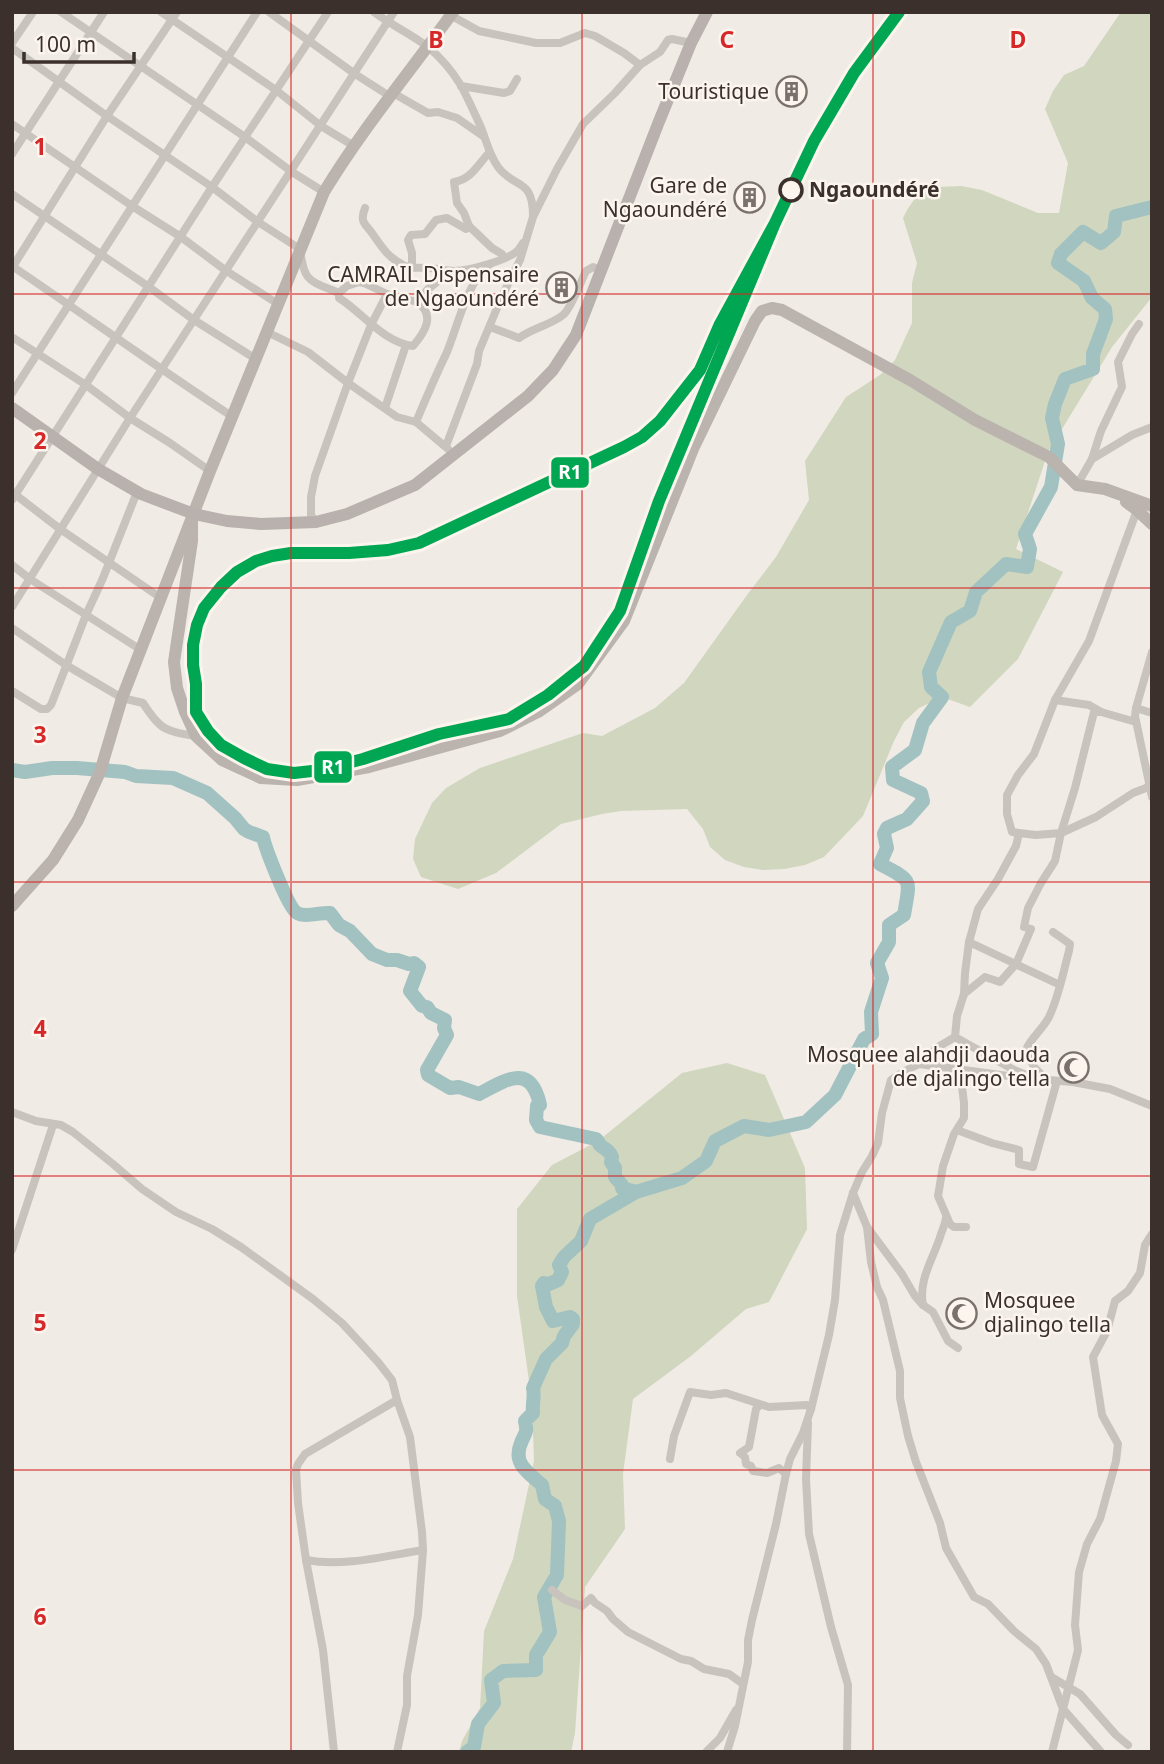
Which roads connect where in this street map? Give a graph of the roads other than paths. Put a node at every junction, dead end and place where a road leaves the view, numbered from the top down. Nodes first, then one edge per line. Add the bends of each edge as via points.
1 (33, 12) edge
2 (61, 12) edge
3 (104, 12) edge
4 (161, 12) edge
5 (257, 12) edge
6 (269, 12) edge
7 (328, 12) edge
8 (374, 12) edge
9 (394, 12) edge
10 (452, 14) edge
11 (702, 14) edge
12 (174, 16) edge
13 (387, 23) junction
14 (90, 32) junction
15 (309, 39) junction
16 (12, 43) edge
17 (691, 44) junction
18 (428, 47) junction
19 (12, 48) edge
20 (229, 57) junction
21 (640, 65) junction
22 (139, 67) junction
23 (355, 74) junction
24 (517, 79) dead end
25 (58, 81) junction
26 (461, 86) junction
27 (276, 90) junction
28 (392, 95) junction
29 (198, 107) junction
30 (107, 116) junction
31 (12, 124) edge
32 (321, 126) junction
33 (26, 133) junction
34 (483, 136) junction
35 (245, 137) junction
36 (354, 146) junction
37 (489, 153) junction
38 (12, 154) edge
39 (165, 155) junction
40 (75, 167) junction
41 (292, 172) junction
42 (212, 187) junction
43 (324, 192) junction
44 (12, 194) edge
45 (132, 206) junction
46 (365, 208) dead end
47 (44, 216) junction
48 (533, 217) junction
49 (258, 222) junction
50 (469, 226) junction
51 (181, 237) junction
52 (528, 237) junction
53 (300, 249) junction
54 (101, 255) junction
55 (503, 258) junction
56 (520, 260) junction
57 (493, 263) junction
58 (12, 267) edge
59 (412, 268) junction
60 (225, 270) junction
61 (601, 270) junction
62 (451, 271) junction
63 (149, 287) junction
64 (339, 293) junction
65 (387, 294) junction
66 (417, 302) junction
67 (69, 304) junction
68 (278, 304) junction
69 (194, 320) junction
70 (1139, 324) dead end
71 (372, 325) junction
72 (490, 327) junction
73 (267, 332) junction
74 (12, 337) edge
75 (117, 337) junction
76 (406, 345) junction
77 (37, 353) junction
78 (256, 359) junction
79 (162, 370) junction
80 (348, 383) junction
81 (86, 385) junction
82 (12, 393) edge
83 (12, 408) edge
84 (385, 408) junction
85 (233, 417) junction
86 (130, 418) junction
87 (416, 422) junction
88 (1152, 427) edge
89 (54, 437) junction
90 (449, 451) junction
91 (1092, 459) junction
92 (98, 469) junction
93 (210, 471) junction
94 (1077, 485) junction
95 (1105, 489) junction
96 (137, 492) junction
97 (14, 495) edge
98 (1152, 506) edge
99 (1137, 510) junction
100 (193, 516) junction
101 (316, 522) junction
102 (1152, 524) edge
103 (60, 529) junction
104 (108, 563) junction
105 (12, 565) edge
106 (30, 579) junction
107 (161, 598) junction
108 (12, 607) edge
109 (86, 615) junction
110 (12, 628) edge
111 (141, 650) junction
112 (1152, 652) edge
113 (66, 665) junction
114 (12, 691) edge
115 (122, 698) junction
116 (1055, 700) junction
117 (1136, 708) junction
118 (1101, 712) junction
119 (1152, 713) edge
120 (1136, 722) junction
121 (196, 736) junction
122 (1150, 782) edge
123 (1152, 797) edge
124 (1019, 833) junction
125 (1061, 833) junction
126 (12, 906) edge
127 (1054, 932) dead end
128 (969, 943) junction
129 (1016, 964) junction
130 (1060, 985) junction
131 (964, 994) junction
132 (955, 1037) junction
133 (919, 1064) junction
134 (960, 1070) junction
135 (1042, 1080) junction
136 (1057, 1081) junction
137 (1152, 1106) edge
138 (12, 1112) edge
139 (53, 1125) junction
140 (957, 1130) junction
141 (853, 1193) junction
142 (946, 1215) junction
143 (867, 1227) junction
144 (966, 1227) dead end
145 (1152, 1234) edge
146 (12, 1250) edge
147 (923, 1305) junction
148 (958, 1348) dead end
149 (397, 1401) junction
150 (760, 1405) junction
151 (811, 1409) junction
152 (808, 1420) junction
153 (670, 1459) dead end
154 (786, 1474) junction
155 (423, 1550) junction
156 (306, 1560) junction
157 (552, 1590) dead end
158 (1051, 1675) junction
159 (743, 1684) junction
160 (1068, 1686) junction
161 (738, 1708) junction
162 (1063, 1709) junction
163 (1128, 1745) dead end
164 (334, 1752) edge
165 (397, 1752) edge
166 (706, 1752) edge
167 (727, 1752) edge
168 (847, 1752) edge
169 (1052, 1752) edge
170 (1101, 1752) edge

1 - 16 street
2 - 14 street
3 - 14 street
4 - 12 street
5 - 20 street
6 - 15 street
7 - 15 street
8 - 13 street
9 - 13 street
10 - 18 street
10 - 21 street via 479,31 536,43 560,43 584,33
11 - 17 main road
12 - 20 street
12 - 22 street
13 - 18 street
13 - 23 street
14 - 22 street
14 - 25 street
15 - 23 street
15 - 27 street
17 - 21 street via 668,40 660,52
17 - 61 main road
18 - 26 street
18 - 28 street
19 - 25 street
20 - 27 street
20 - 29 street
21 - 48 street via 583,124
22 - 29 street
22 - 30 street
23 - 28 street
23 - 32 street
24 - 26 street via 504,93
25 - 30 street
25 - 33 street
26 - 34 street
27 - 32 street
27 - 35 street
28 - 34 street via 428,113 457,118
28 - 36 street
29 - 35 street
29 - 39 street
30 - 39 street
30 - 40 street
31 - 33 street
32 - 36 street
32 - 41 street
33 - 38 street
33 - 40 street
34 - 37 street
35 - 41 street
35 - 42 street
36 - 43 street
37 - 48 street via 500,170 525,186
37 - 50 street via 466,178 454,182 457,203
39 - 42 street
39 - 45 street
40 - 45 street
40 - 47 street
41 - 43 street
41 - 49 street
42 - 49 street
42 - 51 street
43 - 53 street
44 - 47 street
45 - 51 street
45 - 54 street
46 - 59 street via 363,224 384,252
47 - 54 street
47 - 58 street
48 - 52 street
49 - 53 street
49 - 60 street
50 - 55 street
50 - 59 street via 466,229 447,218 436,220 425,234 411,235
51 - 60 street
51 - 63 street
52 - 55 street via 516,252
52 - 56 street
53 - 64 street via 308,280
53 - 68 street
54 - 63 street
54 - 67 street
55 - 57 street
56 - 57 street
56 - 72 street
57 - 62 street
57 - 87 street via 475,282
58 - 67 street
59 - 62 street
60 - 68 street
60 - 69 street
61 - 72 street via 593,267 586,271 566,313 559,318 519,338
61 - 90 main road via 576,335 553,370 528,396
62 - 66 street
63 - 69 street
63 - 75 street
64 - 65 street via 359,282
64 - 71 street via 339,298
65 - 66 street
65 - 71 street
66 - 76 street via 428,323 413,346
67 - 75 street
67 - 77 street
68 - 73 street
69 - 78 street
69 - 79 street
70 - 91 street via 1118,362 1122,387
71 - 76 street
71 - 80 street
72 - 90 street
73 - 78 street
73 - 80 street via 308,352
74 - 77 street
75 - 79 street
75 - 81 street
76 - 84 street
77 - 81 street
77 - 82 street
78 - 85 street
79 - 85 street
79 - 86 street
80 - 84 street
80 - 101 street via 315,476 311,515
81 - 86 street
81 - 89 street
83 - 89 main road
84 - 87 street
85 - 93 street
86 - 92 street
86 - 93 street
87 - 90 street
88 - 91 street
89 - 92 main road
89 - 97 street
90 - 101 main road via 415,485
91 - 94 street
92 - 96 main road
92 - 103 street
93 - 100 street
94 - 95 street
94 - 121 street via 1053,461 807,322 778,308 767,309 755,321 693,449 624,621 578,684 538,712 500,730 369,767 298,780 261,778 222,760
95 - 98 street
95 - 99 street
96 - 100 main road
96 - 104 street
97 - 103 street
99 - 102 street
99 - 116 street via 1089,641
100 - 101 main road via 261,524
100 - 107 street
100 - 121 street via 174,662 177,688
103 - 104 street
103 - 106 street
104 - 107 street
104 - 109 street
105 - 106 street
106 - 108 street
106 - 109 street
107 - 111 street
109 - 111 street
109 - 113 street
110 - 113 street
111 - 115 street
112 - 117 street
113 - 114 street via 47,709
113 - 115 street
115 - 121 street via 143,703 170,732
115 - 126 street via 102,767 78,820 43,873
116 - 118 street
116 - 124 street via 1034,754 1007,795 1012,832
117 - 119 street
117 - 120 street
118 - 120 street
118 - 125 street via 1094,712
120 - 122 street
122 - 123 street
122 - 125 street via 1096,817
124 - 125 street
124 - 128 street via 999,879 978,909
125 - 129 street via 1055,861 1028,908 1024,927 1031,929
127 - 130 street via 1070,944
128 - 129 street
128 - 131 street
129 - 130 street
129 - 131 street via 1000,982 985,977
130 - 135 street via 1044,1026 1026,1048
131 - 132 street
132 - 133 street
132 - 135 street
133 - 134 street
133 - 141 street via 891,1080 878,1143
134 - 135 street
134 - 140 street via 964,1118
135 - 136 street
136 - 137 street via 1110,1089
136 - 140 street via 1033,1167 1019,1164 1019,1150
138 - 139 street
139 - 146 street
139 - 149 street via 73,1132 142,1189 241,1247 313,1299 378,1362 392,1380
140 - 142 street via 938,1192
141 - 143 street
141 - 151 street via 841,1235 835,1300
142 - 144 street via 954,1227
142 - 147 street via 924,1276
143 - 147 street
143 - 158 street via 871,1262 900,1371 908,1436 946,1548 974,1597 988,1604 1031,1644
145 - 160 street via 1140,1273 1115,1301 1107,1331 1093,1357 1102,1415 1118,1444 1100,1518 1079,1572 1078,1650
147 - 148 street
149 - 155 street via 410,1437
149 - 156 street via 318,1445 298,1464
150 - 151 street via 807,1405
150 - 153 street via 726,1393 690,1392
150 - 154 street via 749,1447 740,1453 753,1471 767,1473 779,1468
151 - 152 street
152 - 154 street
152 - 168 street via 809,1534 848,1685
154 - 159 street via 752,1620
155 - 156 street via 335,1563
155 - 165 street via 407,1705
156 - 164 street via 323,1650
157 - 159 street via 582,1606 592,1598 628,1632
158 - 160 street
158 - 162 street
159 - 161 street
160 - 162 street
160 - 163 street
161 - 166 street
161 - 167 street
162 - 169 street
162 - 170 street

